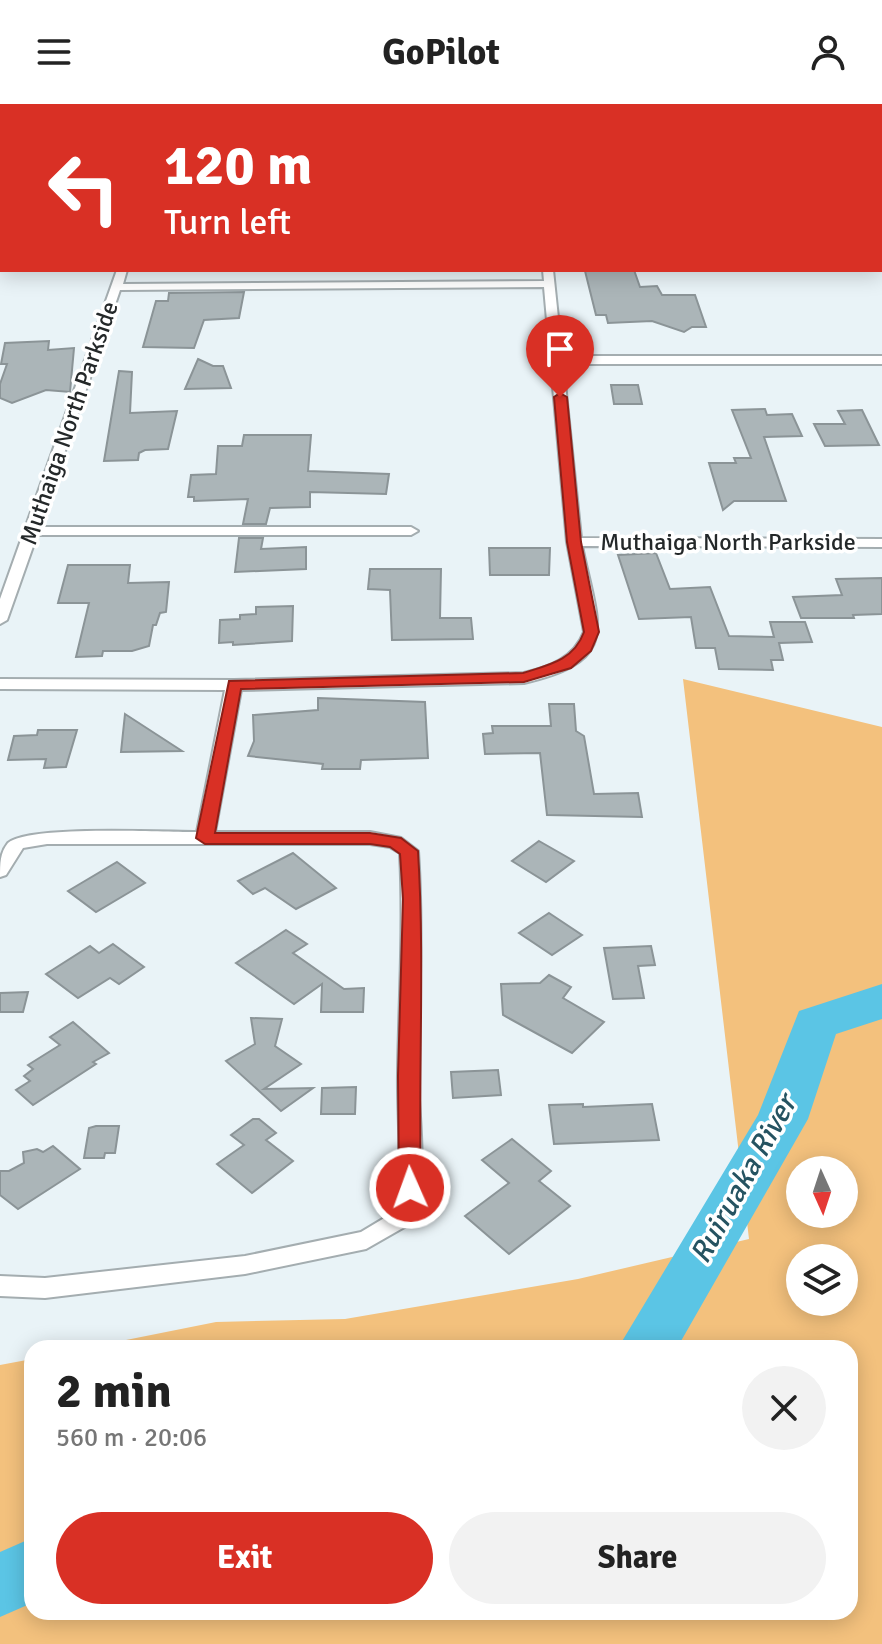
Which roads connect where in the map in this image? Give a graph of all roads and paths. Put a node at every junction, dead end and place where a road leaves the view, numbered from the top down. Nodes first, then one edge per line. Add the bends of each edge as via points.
1 (121, 272) edge
2 (548, 277) edge
3 (116, 287) junction
4 (556, 360) junction
5 (882, 360) edge
6 (32, 531) junction
7 (411, 531) dead end
8 (574, 542) junction
9 (882, 543) edge
10 (0, 620) edge
11 (0, 684) edge
12 (234, 685) junction
13 (205, 838) junction
14 (0, 871) edge
15 (0, 1286) edge

1 - 3 street, Muthaiga North Parkside
2 - 3 street
2 - 4 street, Muthaiga North Parkside
3 - 6 street, Muthaiga North Parkside
4 - 5 street
4 - 8 street, Muthaiga North Parkside
6 - 7 street
6 - 10 street, Muthaiga North Parkside
8 - 9 street, Muthaiga North Parkside
8 - 12 street, Muthaiga North Parkside via 592,632 586,647 565,665 524,678
11 - 12 street, Muthaiga North Parkside
12 - 13 street
13 - 14 street via 47,838 17,844
13 - 15 street via 370,838 395,842 409,851 410,1188 400,1219 366,1240 245,1265 45,1288

